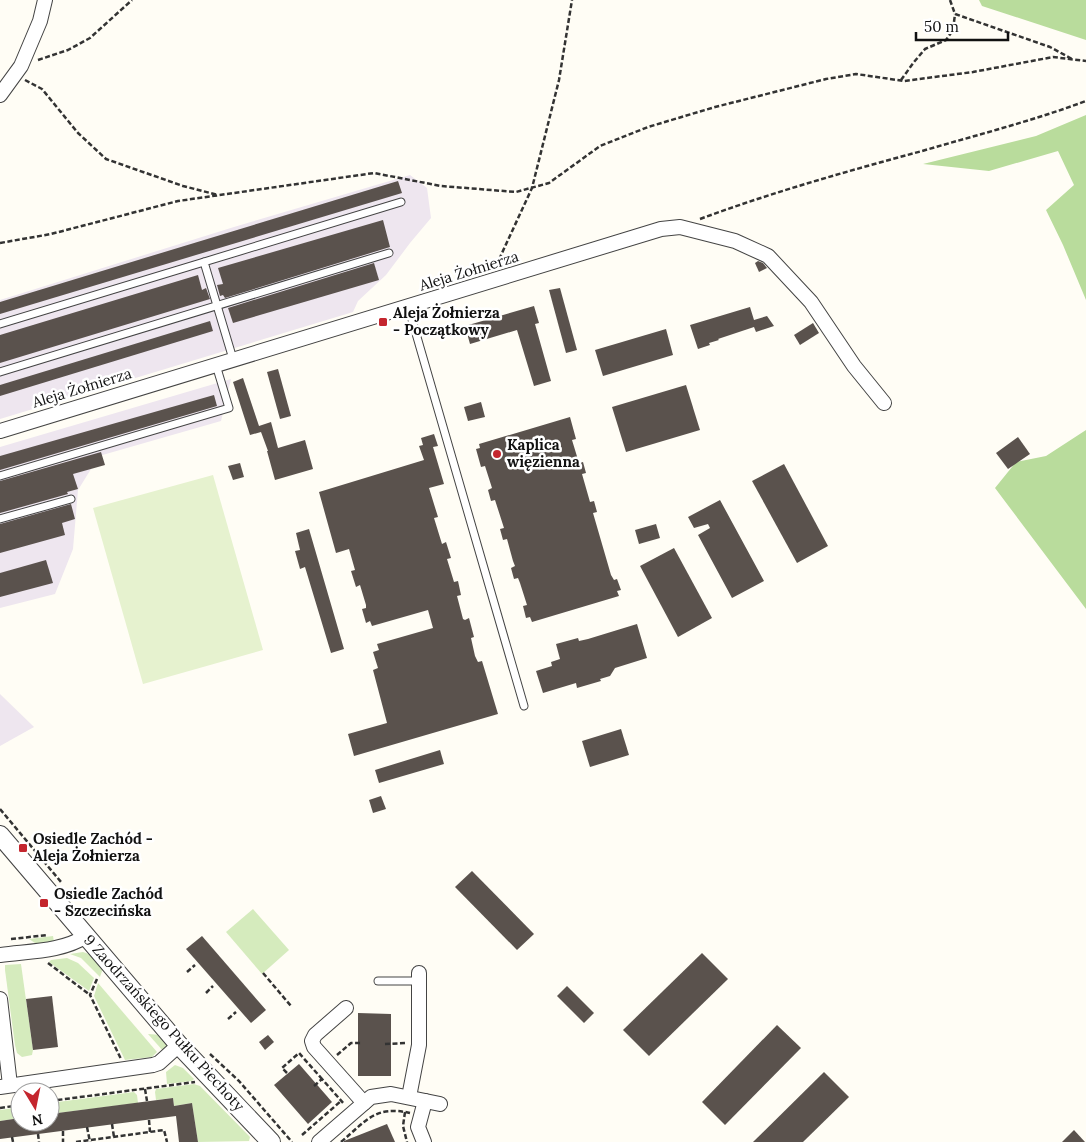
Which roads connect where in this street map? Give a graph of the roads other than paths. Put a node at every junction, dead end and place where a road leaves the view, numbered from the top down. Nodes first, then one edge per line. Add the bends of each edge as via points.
1 (45, 0) edge
2 (0, 95) edge
3 (401, 202) dead end
4 (389, 253) dead end
5 (204, 262) junction
6 (408, 306) junction
7 (218, 307) junction
8 (0, 324) edge
9 (233, 359) junction
10 (216, 364) junction
11 (0, 372) edge
12 (884, 403) dead end
13 (0, 431) edge
14 (0, 476) edge
15 (71, 499) dead end
16 (0, 519) edge
17 (524, 706) dead end
18 (0, 835) edge
19 (86, 936) junction
20 (0, 955) edge
21 (419, 977) joint
22 (378, 981) dead end
23 (0, 999) edge
24 (346, 1008) dead end
25 (179, 1045) junction
26 (5, 1086) edge
27 (409, 1097) junction
28 (425, 1101) junction
29 (364, 1103) junction
30 (440, 1104) dead end
31 (271, 1142) edge
32 (319, 1142) edge
33 (424, 1142) edge

1 - 2 street via 40,21 18,70
3 - 5 lane
4 - 7 lane
5 - 7 lane
5 - 8 lane
6 - 9 street, Aleja Żołnierza
6 - 12 street, Aleja Żołnierza via 661,229 680,227 735,241 768,256 812,302 854,366
6 - 17 lane
7 - 9 lane
7 - 11 lane
9 - 10 street, Aleja Żołnierza
10 - 13 street, Aleja Żołnierza
10 - 14 lane via 229,408
15 - 16 lane
18 - 19 street, 9 Zaodrzańskiego Pułku Piechoty
19 - 20 street via 74,944
19 - 25 street, 9 Zaodrzańskiego Pułku Piechoty
21 - 22 lane
21 - 27 street via 419,1045
23 - 26 street
24 - 29 street via 315,1035 314,1047
25 - 26 street via 153,1065
25 - 31 street, 9 Zaodrzańskiego Pułku Piechoty
27 - 28 street
27 - 29 street via 380,1095
28 - 30 street
28 - 33 street via 418,1127
29 - 32 street

